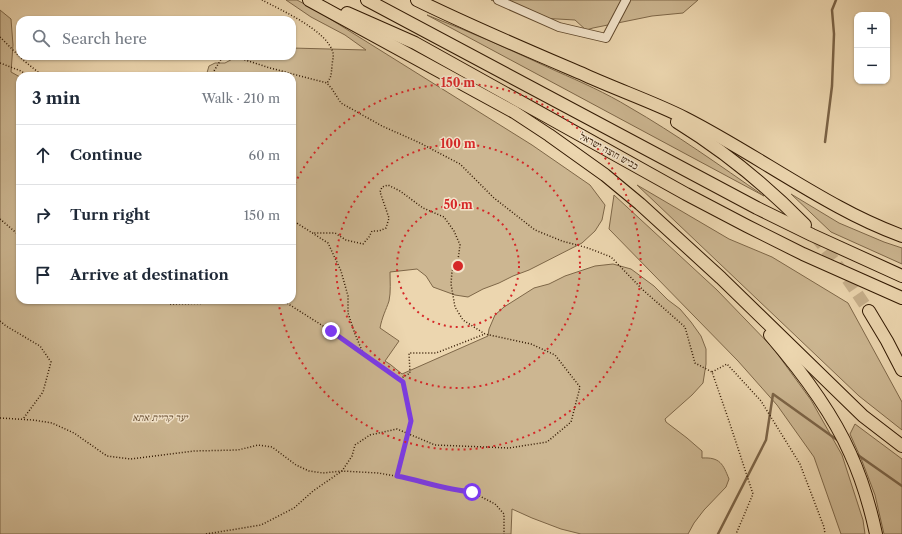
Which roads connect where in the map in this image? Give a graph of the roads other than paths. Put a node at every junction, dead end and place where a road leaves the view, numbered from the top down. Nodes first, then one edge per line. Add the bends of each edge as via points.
1 (309, 0) edge
2 (318, 0) edge
3 (367, 0) edge
4 (417, 0) edge
5 (498, 0) edge
6 (626, 0) edge
7 (586, 76) junction
8 (805, 225) tunnel mouth
9 (902, 236) edge
10 (902, 276) edge
11 (721, 278) junction
12 (902, 298) edge
13 (869, 311) tunnel mouth
14 (902, 370) edge
15 (902, 446) edge
16 (876, 534) edge

1 - 11 highway via 514,112 549,135 640,204
2 - 12 highway, כביש חוצה ישראל via 416,43 686,194 803,254
3 - 10 highway, כביש חוצה ישראל via 750,204
4 - 7 highway
5 - 6 lane via 559,27 606,38
7 - 8 highway via 640,101 708,142 742,167
7 - 9 highway via 670,111 732,144 840,208
11 - 15 highway via 863,416
11 - 16 highway via 798,370 826,409 850,452 866,494
13 - 14 highway

